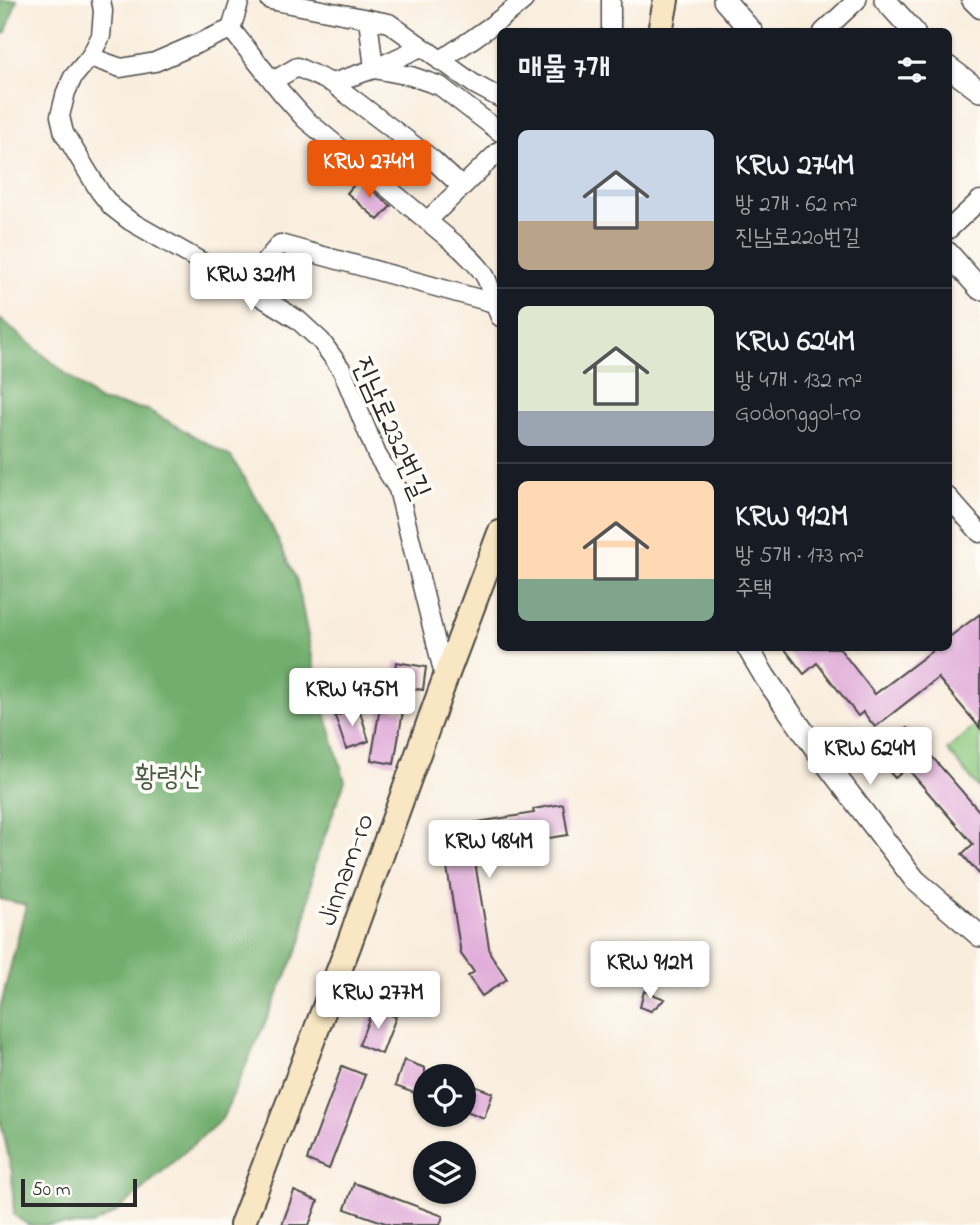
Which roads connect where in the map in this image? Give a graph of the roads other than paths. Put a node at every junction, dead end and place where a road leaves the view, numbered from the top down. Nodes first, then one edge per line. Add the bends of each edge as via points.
1 (101, 0) edge
2 (240, 0) edge
3 (270, 0) edge
4 (524, 0) edge
5 (611, 0) edge
6 (667, 0) edge
7 (724, 0) edge
8 (857, 0) edge
9 (885, 0) edge
10 (971, 0) edge
11 (980, 9) edge
12 (368, 19) junction
13 (611, 28) edge
14 (661, 28) edge
15 (748, 28) edge
16 (827, 28) edge
17 (910, 28) edge
18 (231, 29) junction
19 (421, 47) junction
20 (90, 57) junction
21 (440, 61) junction
22 (374, 69) junction
23 (952, 70) edge
24 (273, 81) junction
25 (332, 83) junction
26 (980, 91) edge
27 (497, 96) edge
28 (497, 130) edge
29 (497, 153) edge
30 (462, 187) junction
31 (980, 200) edge
32 (427, 220) junction
33 (952, 226) edge
34 (952, 265) edge
35 (244, 286) junction
36 (980, 289) edge
37 (497, 310) edge
38 (952, 502) edge
39 (980, 533) edge
40 (497, 541) edge
41 (750, 651) edge
42 (445, 679) junction
43 (980, 936) edge
44 (242, 1225) edge

1 - 20 street, 진남로232번길 via 101,36
2 - 18 street
3 - 12 street
4 - 21 street
5 - 13 street
6 - 14 main road
7 - 15 street
8 - 16 street
9 - 17 street
10 - 11 street
12 - 19 street via 389,23
12 - 22 street
18 - 20 street via 155,62 121,68
18 - 24 street
19 - 21 street
19 - 22 street
20 - 35 street, 진남로232번길 via 73,77 60,116 64,132 100,192 130,221
21 - 27 street
22 - 25 street
22 - 28 street via 440,86
23 - 26 street
24 - 25 street via 297,67
24 - 32 street via 305,119
25 - 30 street
29 - 30 street
30 - 32 street
31 - 33 street
32 - 37 street via 475,263 486,278
34 - 36 street
35 - 37 street via 280,244
35 - 42 street, 진남로232번길 via 298,320 342,370 377,456 398,489
38 - 39 street
40 - 42 main road, Jinnam-ro
41 - 43 street via 825,762 915,880
42 - 44 main road, Jinnam-ro

